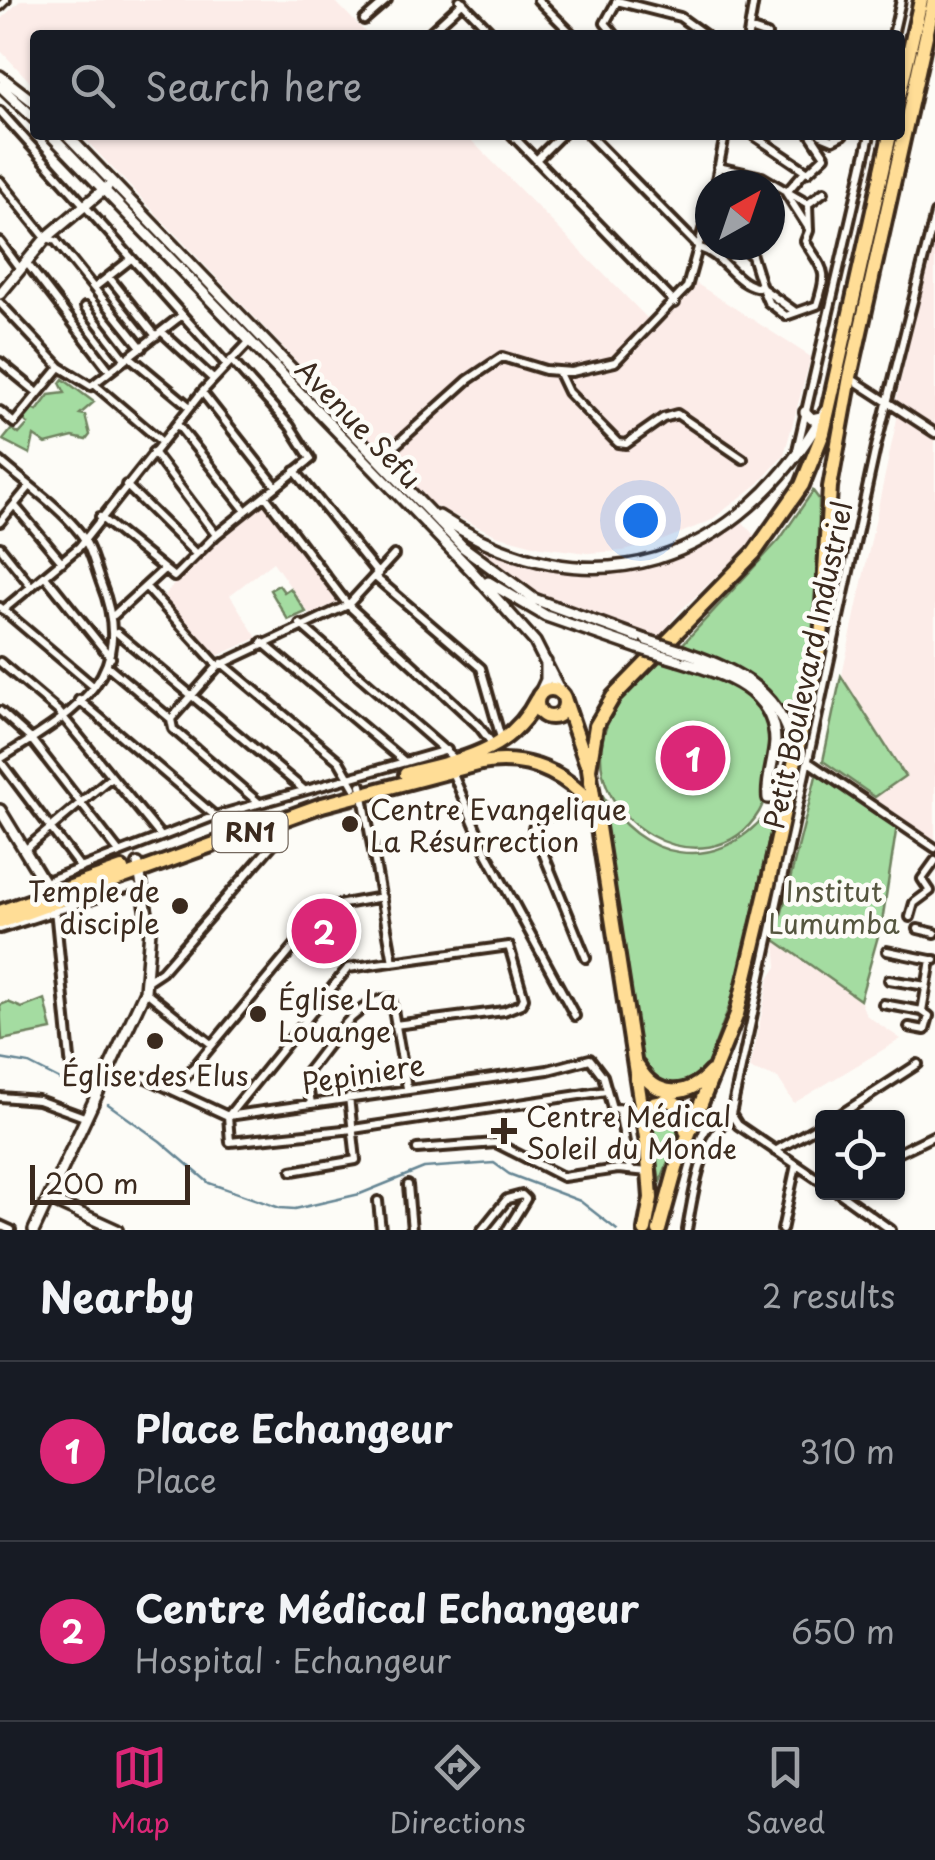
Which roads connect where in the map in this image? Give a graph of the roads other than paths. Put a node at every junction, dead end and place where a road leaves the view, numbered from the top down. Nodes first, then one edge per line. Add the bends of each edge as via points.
1 (6, 0) edge
2 (538, 0) edge
3 (616, 0) edge
4 (754, 0) edge
5 (900, 0) edge
6 (921, 0) edge
7 (934, 0) edge
8 (386, 1) edge
9 (461, 1) edge
10 (0, 6) edge
11 (364, 20) dead end
12 (433, 30) edge
13 (489, 30) edge
14 (566, 30) edge
15 (610, 30) edge
16 (698, 30) edge
17 (748, 30) edge
18 (894, 30) edge
19 (905, 70) edge
20 (0, 76) edge
21 (0, 86) edge
22 (30, 100) edge
23 (0, 111) edge
24 (30, 114) edge
25 (905, 120) edge
26 (57, 140) edge
27 (71, 140) edge
28 (517, 140) edge
29 (556, 140) edge
30 (595, 140) edge
31 (725, 140) edge
32 (760, 140) edge
33 (815, 140) edge
34 (869, 140) edge
35 (889, 140) edge
36 (900, 140) edge
37 (536, 160) junction
38 (718, 167) junction
39 (718, 170) edge
40 (804, 171) junction
41 (0, 181) edge
42 (108, 186) junction
43 (824, 192) dead end
44 (786, 193) junction
45 (808, 204) junction
46 (82, 208) junction
47 (935, 214) edge
48 (809, 230) junction
49 (46, 238) junction
50 (0, 242) edge
51 (695, 243) edge
52 (131, 259) junction
53 (697, 260) edge
54 (719, 260) edge
55 (753, 260) edge
56 (23, 266) junction
57 (109, 276) junction
58 (94, 288) junction
59 (762, 288) junction
60 (0, 294) edge
61 (675, 303) junction
62 (0, 304) edge
63 (85, 308) dead end
64 (181, 316) junction
65 (159, 334) junction
66 (250, 342) junction
67 (142, 348) junction
68 (128, 358) junction
69 (0, 362) edge
70 (229, 362) junction
71 (60, 367) junction
72 (110, 370) junction
73 (557, 370) junction
74 (843, 376) junction
75 (213, 379) junction
76 (90, 385) junction
77 (202, 392) junction
78 (38, 393) junction
79 (831, 400) junction
80 (887, 400) junction
81 (190, 407) junction
82 (0, 411) edge
83 (805, 412) junction
84 (823, 415) junction
85 (177, 424) junction
86 (935, 432) edge
87 (162, 442) junction
88 (153, 452) junction
89 (743, 458) dead end
90 (379, 460) junction
91 (0, 461) edge
92 (794, 461) junction
93 (295, 471) junction
94 (126, 485) junction
95 (276, 486) junction
96 (30, 487) junction
97 (399, 489) junction
98 (265, 496) junction
99 (15, 506) junction
100 (425, 507) junction
101 (246, 510) junction
102 (100, 517) junction
103 (0, 521) edge
104 (216, 535) junction
105 (83, 537) junction
106 (0, 547) edge
107 (195, 554) junction
108 (394, 555) dead end
109 (62, 562) junction
110 (470, 568) junction
111 (163, 570) junction
112 (376, 575) junction
113 (45, 576) junction
114 (32, 586) junction
115 (146, 587) junction
116 (348, 605) junction
117 (2, 608) edge
118 (114, 614) junction
119 (300, 624) junction
120 (116, 632) junction
121 (262, 642) junction
122 (642, 644) junction
123 (682, 656) junction
124 (546, 659) junction
125 (0, 662) edge
126 (110, 663) junction
127 (220, 665) junction
128 (93, 686) junction
129 (192, 696) junction
130 (538, 697) junction
131 (564, 699) junction
132 (79, 700) junction
133 (0, 711) edge
134 (61, 717) junction
135 (171, 719) junction
136 (576, 733) junction
137 (593, 736) junction
138 (31, 739) junction
139 (499, 744) junction
140 (0, 760) edge
141 (452, 761) junction
142 (405, 762) junction
143 (810, 764) junction
144 (794, 765) junction
145 (589, 769) junction
146 (110, 778) junction
147 (357, 785) junction
148 (302, 789) junction
149 (80, 802) junction
150 (259, 803) junction
151 (594, 805) junction
152 (0, 810) edge
153 (215, 816) junction
154 (264, 826) junction
155 (52, 827) junction
156 (159, 834) junction
157 (27, 848) junction
158 (935, 848) edge
159 (118, 851) junction
160 (935, 861) edge
161 (80, 867) junction
162 (132, 873) junction
163 (52, 897) junction
164 (382, 897) junction
165 (142, 898) junction
166 (0, 912) edge
167 (910, 917) dead end
168 (0, 922) edge
169 (0, 930) edge
170 (918, 930) dead end
171 (935, 933) edge
172 (887, 951) dead end
173 (586, 958) dead end
174 (933, 960) edge
175 (393, 962) junction
176 (888, 980) dead end
177 (146, 986) junction
178 (926, 986) junction
179 (884, 1004) dead end
180 (922, 1011) junction
181 (575, 1016) dead end
182 (395, 1025) junction
183 (909, 1027) dead end
184 (732, 1030) junction
185 (748, 1032) junction
186 (211, 1044) junction
187 (633, 1051) junction
188 (718, 1062) junction
189 (918, 1064) dead end
190 (742, 1066) junction
191 (144, 1077) dead end
192 (72, 1079) dead end
193 (407, 1088) junction
194 (174, 1091) junction
195 (606, 1091) junction
196 (0, 1097) edge
197 (349, 1097) junction
198 (312, 1104) junction
199 (642, 1108) junction
200 (847, 1110) edge
201 (619, 1111) junction
202 (228, 1116) junction
203 (88, 1118) junction
204 (732, 1118) junction
205 (815, 1128) edge
206 (353, 1129) junction
207 (935, 1134) edge
208 (646, 1144) junction
209 (417, 1150) dead end
210 (905, 1150) edge
211 (775, 1151) junction
212 (679, 1158) junction
213 (796, 1166) junction
214 (630, 1169) junction
215 (292, 1171) dead end
216 (649, 1172) junction
217 (815, 1178) edge
218 (408, 1185) dead end
219 (49, 1198) junction
220 (849, 1200) edge
221 (378, 1201) dead end
222 (0, 1225) edge
223 (510, 1229) edge
224 (10, 1230) edge
225 (34, 1230) edge
226 (117, 1230) edge
227 (380, 1230) edge
228 (412, 1230) edge
229 (482, 1230) edge
230 (645, 1230) edge
231 (659, 1230) edge
232 (687, 1230) edge
233 (782, 1230) edge
234 (891, 1230) edge

1 - 10 street
2 - 14 street
3 - 15 street via 604,23
3 - 16 street via 680,17
4 - 17 street
5 - 18 street
6 - 19 highway
7 - 25 highway
8 - 11 street
9 - 12 street
9 - 13 street
20 - 22 main road
21 - 24 main road
23 - 46 street
26 - 42 main road, Avenue Sefu
27 - 42 main road, Avenue Sefu
28 - 37 street
29 - 37 street
30 - 51 street
31 - 38 street
32 - 40 street
33 - 40 street via 825,156 815,171
34 - 83 street
35 - 74 highway
36 - 74 highway
37 - 61 street
38 - 39 street
38 - 44 street via 762,178
40 - 44 street
41 - 49 street
42 - 46 main road
42 - 66 main road, Avenue Sefu
42 - 90 main road, Avenue Sefu
43 - 45 street
44 - 45 street
44 - 48 street
45 - 48 street
46 - 49 main road
46 - 52 street
47 - 80 street, Petit Boulevard Industriel
48 - 59 street via 805,241 825,268 817,305 782,314
49 - 56 main road
49 - 58 street via 56,241
50 - 56 street
52 - 57 street
52 - 64 street
53 - 61 street
54 - 59 street via 744,284
55 - 59 street
56 - 60 main road
56 - 72 street
57 - 58 street
57 - 65 street
58 - 67 street
61 - 73 street via 615,362
62 - 71 street
63 - 68 street
64 - 65 street
64 - 70 street
65 - 67 street
65 - 75 street
66 - 70 street
66 - 97 main road, Avenue Sefu
67 - 68 street
68 - 72 street
68 - 81 street
69 - 78 street
70 - 75 street
70 - 93 street via 290,426 310,460
71 - 76 street
71 - 78 street
72 - 76 street
73 - 89 street via 568,392 618,443 677,414
73 - 90 street via 502,357
74 - 79 highway
74 - 80 street
74 - 144 highway via 821,640
75 - 77 street
76 - 87 street
77 - 81 street
77 - 95 street
78 - 82 street via 14,422
79 - 84 main road
79 - 137 highway via 812,462 770,534 613,697
80 - 86 street
80 - 143 street, Petit Boulevard Industriel
81 - 85 street
83 - 84 main road via 812,419
83 - 92 street
84 - 92 main road
85 - 87 street
85 - 101 street
87 - 88 street
88 - 94 street
88 - 104 street
90 - 97 main road, Avenue Sefu
91 - 96 street
92 - 100 main road via 756,505 712,536 619,565 551,562 509,552
93 - 95 street
93 - 112 street
94 - 102 street
94 - 107 street
95 - 98 street
96 - 99 street
96 - 105 street
97 - 100 main road
97 - 110 main road, Avenue Sefu
98 - 101 street
98 - 116 street
99 - 103 street
99 - 109 street
100 - 122 main road via 520,592
101 - 104 street
102 - 105 street
102 - 111 street
104 - 107 street
105 - 109 street
105 - 118 street
106 - 114 street
107 - 111 street via 176,576
108 - 112 street
109 - 113 street
110 - 122 main road via 530,609
110 - 124 main road, Avenue Sefu
111 - 115 street
112 - 116 street
112 - 139 street via 482,668
113 - 114 street
113 - 126 street
114 - 117 street
115 - 118 street
115 - 127 street
116 - 119 street
116 - 139 street
117 - 128 street
118 - 120 street
119 - 121 street
119 - 141 street
120 - 126 street
120 - 129 street
121 - 127 street
121 - 142 street
122 - 123 main road, bridge
123 - 144 main road via 734,670 758,686 783,720
123 - 144 main road via 740,682 765,709 775,737 768,798 776,797
124 - 130 main road
124 - 131 main road, Avenue Sefu
125 - 134 street
126 - 128 street
126 - 135 street
127 - 129 street
127 - 147 street
128 - 132 street
129 - 135 street
129 - 148 street
130 - 131 highway via 554,689
130 - 131 highway via 541,713 550,716 562,710
130 - 139 highway, RN1 via 519,728
131 - 136 highway
132 - 134 street
132 - 153 street
133 - 138 street
134 - 138 street
134 - 146 street
135 - 150 street via 173,729
136 - 137 highway via 587,741
136 - 145 highway
137 - 145 highway
138 - 140 street
138 - 149 street
139 - 141 highway, RN1
140 - 155 street
141 - 142 street
141 - 147 highway, RN1
141 - 151 highway, RN1 via 504,760 556,774
141 - 181 street via 486,852
142 - 147 street
143 - 158 street
143 - 185 street, Petit Boulevard Industriel
144 - 184 highway
145 - 151 highway
146 - 149 street
146 - 156 street
147 - 148 street
147 - 154 highway, RN1
147 - 162 highway, RN1
147 - 164 street
148 - 150 street
149 - 155 street
149 - 159 street
150 - 153 street
151 - 173 street via 539,818 532,828
151 - 187 highway
152 - 157 main road
153 - 156 street
154 - 162 highway, RN1
154 - 177 street via 273,844
155 - 157 street
155 - 161 street
156 - 159 street
157 - 163 main road
159 - 161 street
160 - 167 street via 922,879 930,891 914,903
161 - 163 street
162 - 163 highway, RN1
162 - 163 street
162 - 165 main road
162 - 165 main road
163 - 166 highway, RN1
163 - 168 highway, RN1
163 - 169 street
163 - 192 street
164 - 175 street
164 - 186 street via 327,907
165 - 177 main road via 150,930
170 - 171 street
172 - 174 street
174 - 178 street
175 - 182 street via 509,946 524,998 504,1011
175 - 202 street via 348,968
176 - 178 street
177 - 186 street
177 - 203 main road
178 - 180 street
179 - 180 street
180 - 183 street via 929,1016 925,1030
182 - 193 street
182 - 198 street via 391,998 364,1004 306,1073
184 - 185 street
184 - 188 highway
185 - 190 street, Petit Boulevard Industriel
186 - 194 street
187 - 188 highway via 646,1079 669,1092 692,1088
187 - 199 highway
188 - 190 street
188 - 212 highway
189 - 200 street
190 - 204 street, Petit Boulevard Industriel
191 - 194 street
193 - 195 street, Pepiniere via 548,1070 576,1060 594,1062
193 - 197 street, Pepiniere
194 - 202 street
195 - 201 street
195 - 206 street
196 - 203 street via 38,1100
197 - 198 street, Pepiniere
197 - 206 street
198 - 202 street, Pepiniere
199 - 201 street
199 - 208 highway
201 - 214 street
202 - 206 street via 230,1142
203 - 219 main road
204 - 211 street
204 - 232 street via 718,1127 706,1156
205 - 211 street
206 - 215 street via 358,1154 352,1164
207 - 210 street
208 - 212 highway via 649,1109 658,1101 678,1102 688,1118
208 - 216 highway
209 - 214 street via 496,1143 571,1178
211 - 213 street
212 - 231 highway
213 - 217 street
213 - 233 street
214 - 216 street
216 - 230 highway
218 - 228 street
219 - 225 main road
219 - 226 main road
220 - 234 street
221 - 227 street
222 - 224 street
223 - 229 street via 526,1199 522,1194 506,1200

